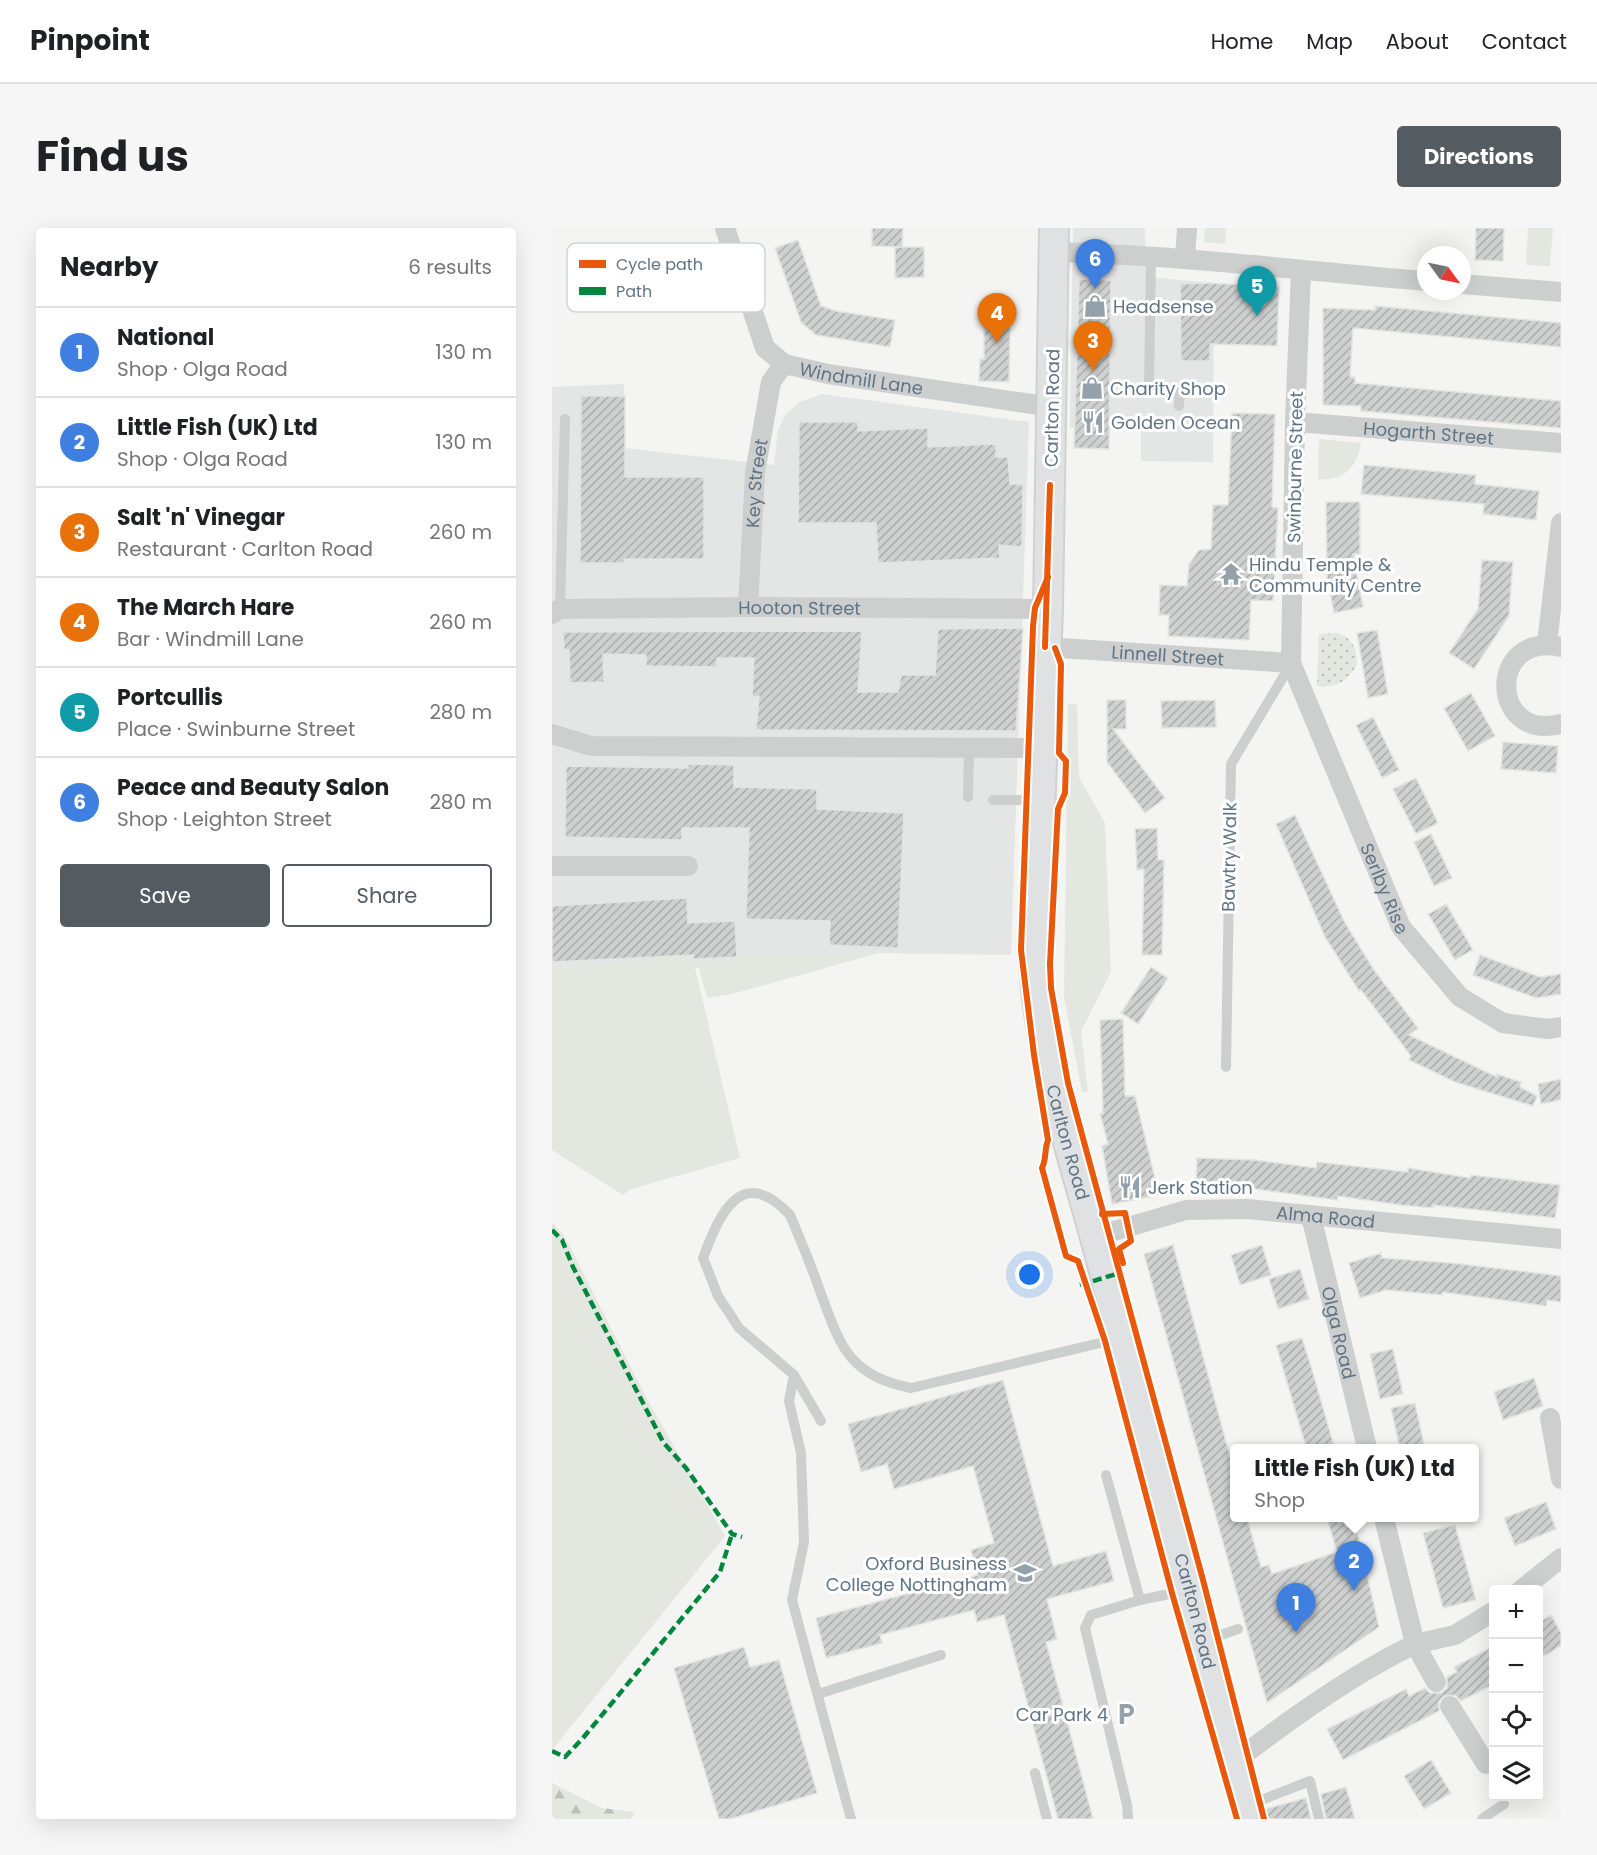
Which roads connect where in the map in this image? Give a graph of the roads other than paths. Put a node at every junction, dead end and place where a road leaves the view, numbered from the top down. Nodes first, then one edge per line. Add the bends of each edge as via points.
1 (725, 228) edge
2 (1187, 228) edge
3 (1054, 240) edge
4 (730, 243) edge
5 (1151, 255) junction
6 (1185, 258) junction
7 (1301, 271) junction
8 (1417, 280) edge
9 (1471, 285) edge
10 (1561, 292) edge
11 (753, 312) edge
12 (784, 364) junction
13 (1179, 406) dead end
14 (1052, 407) junction
15 (565, 419) dead end
16 (1295, 422) junction
17 (1561, 443) edge
18 (1561, 523) edge
19 (748, 607) junction
20 (1048, 609) junction
21 (556, 612) edge
22 (1554, 645) edge
23 (1045, 647) junction
24 (1291, 663) junction
25 (1561, 724) edge
26 (552, 734) edge
27 (969, 747) junction
28 (1041, 748) junction
29 (968, 797) dead end
30 (993, 800) dead end
31 (1040, 800) junction
32 (552, 866) edge
33 (688, 866) dead end
34 (1561, 1027) edge
35 (1226, 1067) dead end
36 (1311, 1216) junction
37 (1094, 1237) junction
38 (1561, 1239) edge
39 (1122, 1338) junction
40 (794, 1376) junction
41 (1550, 1418) dead end
42 (821, 1421) dead end
43 (1366, 1444) edge
44 (1106, 1475) dead end
45 (1561, 1479) edge
46 (1385, 1522) edge
47 (1561, 1558) edge
48 (1527, 1585) edge
49 (1190, 1590) junction
50 (1140, 1600) junction
51 (1489, 1614) edge
52 (1238, 1629) dead end
53 (1203, 1641) junction
54 (1415, 1644) junction
55 (941, 1656) dead end
56 (1436, 1682) dead end
57 (818, 1694) junction
58 (1450, 1706) dead end
59 (1233, 1763) junction
60 (1486, 1764) dead end
61 (1035, 1773) dead end
62 (1504, 1804) dead end
63 (1248, 1812) edge
64 (851, 1819) edge
65 (1047, 1819) edge
66 (1128, 1819) edge
67 (1319, 1819) edge
68 (1482, 1819) edge

1 - 4 street, Windmill Lane
2 - 6 street
3 - 5 street
3 - 14 main road, Carlton Road
5 - 6 street
5 - 13 lane via 1149,388 1180,389
6 - 7 street
7 - 8 street
7 - 16 street, Swinburne Street
9 - 10 street
11 - 12 street, Windmill Lane via 765,348
12 - 14 street, Windmill Lane
12 - 19 street, Key Street via 771,382 758,452
14 - 20 main road, Carlton Road
15 - 21 lane
16 - 17 street, Hogarth Street
16 - 24 street, Swinburne Street
18 - 22 street
19 - 20 street, Hooton Street
19 - 21 street, Hooton Street
20 - 23 main road, Carlton Road
22 - 25 street via 1529,648 1514,660 1506,677 1505,696 1515,712 1529,723 1547,728
23 - 24 street, Linnell Street
23 - 28 main road, Carlton Road
24 - 34 street, Serlby Rise via 1401,927 1460,997 1503,1023
24 - 35 lane, Bawtry Walk via 1231,764
26 - 27 street via 591,746
27 - 28 street
27 - 29 lane
28 - 31 main road, Carlton Road
30 - 31 lane
31 - 37 main road, Carlton Road via 1034,966 1037,1007
32 - 33 street
36 - 37 street, Alma Road via 1247,1209 1186,1210
36 - 38 street, Alma Road
36 - 43 street, Olga Road
37 - 39 main road, Carlton Road
39 - 40 lane via 911,1388 885,1383 855,1363 835,1335 790,1215 765,1195 750,1192 729,1203 703,1258 718,1296 739,1328
39 - 49 main road, Carlton Road
40 - 42 lane
40 - 57 lane via 789,1401 801,1454 804,1542 792,1600
41 - 45 street
44 - 50 lane
46 - 54 street
47 - 48 street
49 - 50 lane
49 - 53 main road, Carlton Road
50 - 66 lane via 1091,1615 1085,1628
51 - 54 street via 1455,1635
52 - 53 lane
53 - 59 main road, Carlton Road
54 - 56 street
54 - 59 street via 1310,1708
55 - 57 lane
57 - 64 lane
58 - 60 street
59 - 63 main road, Carlton Road
61 - 65 lane
62 - 68 lane
63 - 67 lane via 1310,1781

